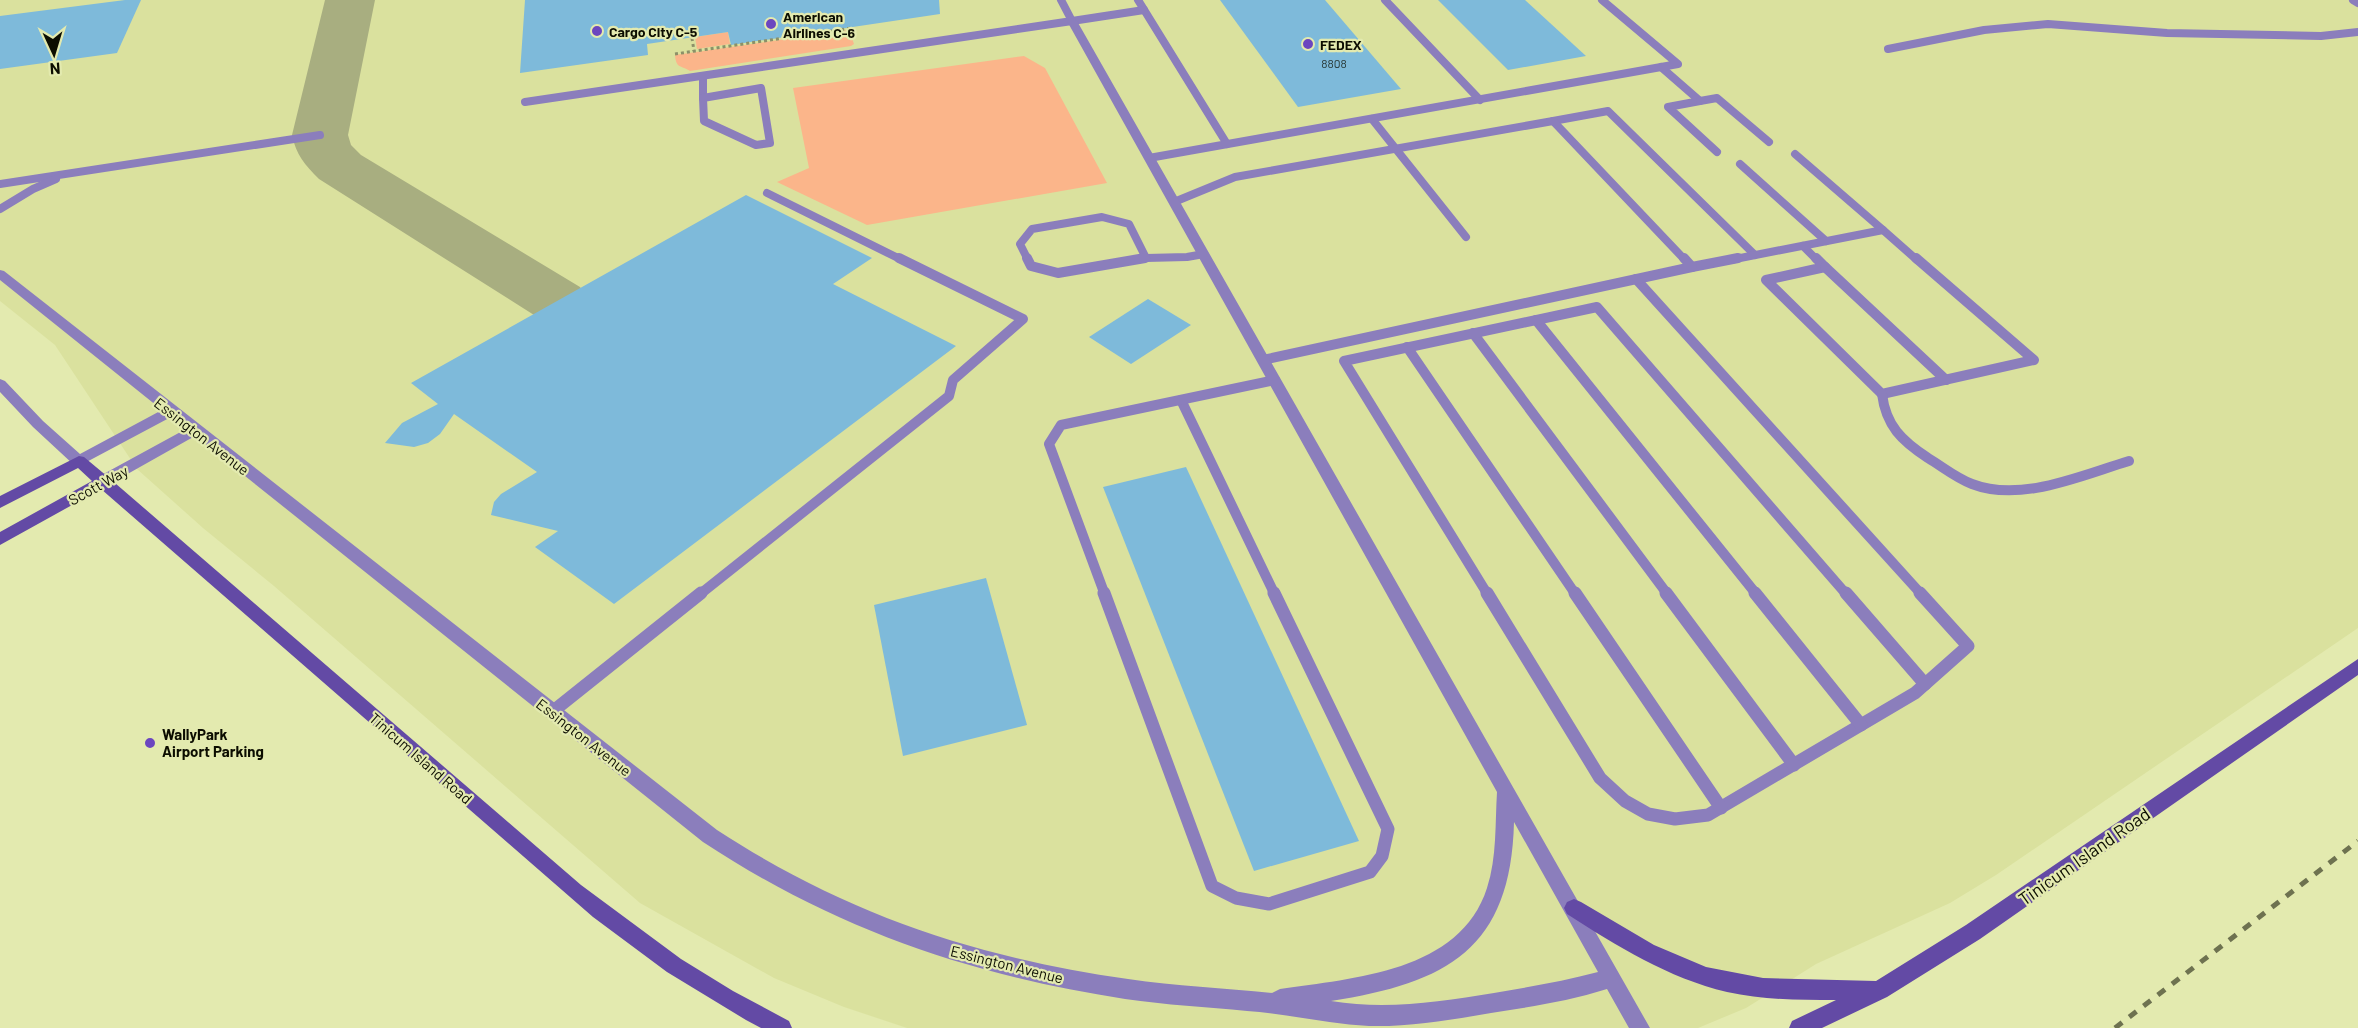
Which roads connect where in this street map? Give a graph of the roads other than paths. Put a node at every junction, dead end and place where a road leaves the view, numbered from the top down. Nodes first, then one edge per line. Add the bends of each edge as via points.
1 (1060, 0) edge
2 (1138, 0) edge
3 (1385, 0) edge
4 (1602, 0) edge
5 (2353, 0) edge
6 (2358, 3) edge
7 (1144, 10) junction
8 (1072, 21) junction
9 (2358, 32) edge
10 (1888, 49) dead end
11 (1661, 67) junction
12 (703, 76) junction
13 (704, 98) junction
14 (1480, 100) junction
15 (1700, 101) junction
16 (525, 102) dead end
17 (1372, 119) junction
18 (1553, 121) junction
19 (320, 135) dead end
20 (1769, 142) dead end
21 (1227, 144) junction
22 (1397, 149) junction
23 (1717, 152) dead end
24 (1795, 154) dead end
25 (1149, 158) junction
26 (1740, 164) dead end
27 (73, 172) junction
28 (0, 183) edge
29 (767, 193) dead end
30 (1174, 202) junction
31 (0, 209) edge
32 (1884, 230) junction
33 (1466, 237) dead end
34 (1826, 242) junction
35 (1803, 246) junction
36 (1204, 254) junction
37 (1755, 255) junction
38 (1146, 258) junction
39 (1692, 267) junction
40 (1825, 267) junction
41 (0, 274) edge
42 (1636, 279) junction
43 (1536, 320) junction
44 (1473, 333) junction
45 (1407, 347) junction
46 (1263, 360) junction
47 (1275, 380) junction
48 (1946, 380) junction
49 (0, 384) edge
50 (1882, 394) junction
51 (1180, 400) junction
52 (171, 411) junction
53 (195, 430) junction
54 (79, 461) junction
55 (2129, 461) dead end
56 (103, 481) junction
57 (0, 503) edge
58 (0, 539) edge
59 (2358, 666) edge
60 (1925, 684) junction
61 (552, 712) junction
62 (1861, 725) junction
63 (1794, 765) junction
64 (1506, 791) junction
65 (1721, 808) junction
66 (1574, 908) junction
67 (1612, 978) junction
68 (1880, 990) junction
69 (1262, 1002) junction
70 (782, 1028) edge
71 (1640, 1028) edge
72 (1799, 1028) edge

1 - 8 lane
2 - 7 lane
3 - 14 lane
4 - 11 lane via 1678,64
5 - 6 lane
7 - 8 lane
7 - 21 lane
8 - 12 lane
8 - 25 street
9 - 10 lane via 2321,36 2167,33 2048,24 1984,30
11 - 14 lane
11 - 15 lane
12 - 13 lane
12 - 16 lane
13 - 13 lane via 704,121 756,145 770,143 761,88
14 - 17 lane
15 - 20 lane via 1716,98
15 - 23 lane via 1668,107
17 - 21 lane
17 - 22 lane
18 - 22 lane
18 - 37 lane via 1608,111
18 - 39 lane
19 - 27 lane
21 - 25 lane
22 - 30 lane via 1235,177
22 - 33 lane
24 - 32 lane
25 - 30 street
26 - 34 lane
27 - 28 lane
27 - 31 lane
29 - 61 lane via 1023,319 952,380 949,396
30 - 36 street
32 - 34 lane
32 - 48 lane via 2034,360
34 - 35 lane
35 - 37 lane
35 - 40 lane
36 - 38 lane
36 - 46 street
37 - 39 lane
38 - 38 lane via 1058,273 1031,266 1020,244 1032,229 1102,217 1130,224
39 - 42 lane
40 - 48 lane
40 - 50 lane via 1766,280
41 - 52 street, Essington Avenue
42 - 46 lane
42 - 60 lane via 1968,646
43 - 44 lane
43 - 60 lane via 1597,307
43 - 62 lane
44 - 45 lane
44 - 63 lane
45 - 65 lane
45 - 65 lane via 1344,361 1600,777 1621,799 1648,814 1682,821
46 - 47 street
47 - 51 lane
47 - 64 street
48 - 50 lane
49 - 54 street
50 - 55 lane via 1883,410 1903,442 1974,485 1991,490 2015,491
51 - 51 lane via 1061,425 1049,444 1212,886 1236,898 1269,904 1370,872 1382,856 1388,829
52 - 53 street, Essington Avenue
52 - 54 street, Scott Way
53 - 56 street, Scott Way
53 - 61 street, Essington Avenue
54 - 56 street, Tinicum Island Road
54 - 57 street, Scott Way
56 - 58 street, Scott Way
56 - 70 street, Tinicum Island Road via 590,904 691,979
59 - 68 street, Tinicum Island Road via 2012,906
60 - 62 lane
61 - 69 street, Essington Avenue via 744,861 827,905 937,947 1001,965 1109,987
62 - 63 lane
63 - 65 lane
64 - 66 street
64 - 69 street via 1496,891 1477,928 1460,945 1441,959 1392,979
66 - 67 street
66 - 68 street via 1664,960 1727,982 1794,990
67 - 69 street via 1542,996 1388,1016
67 - 71 street
68 - 72 street, Tinicum Island Road

